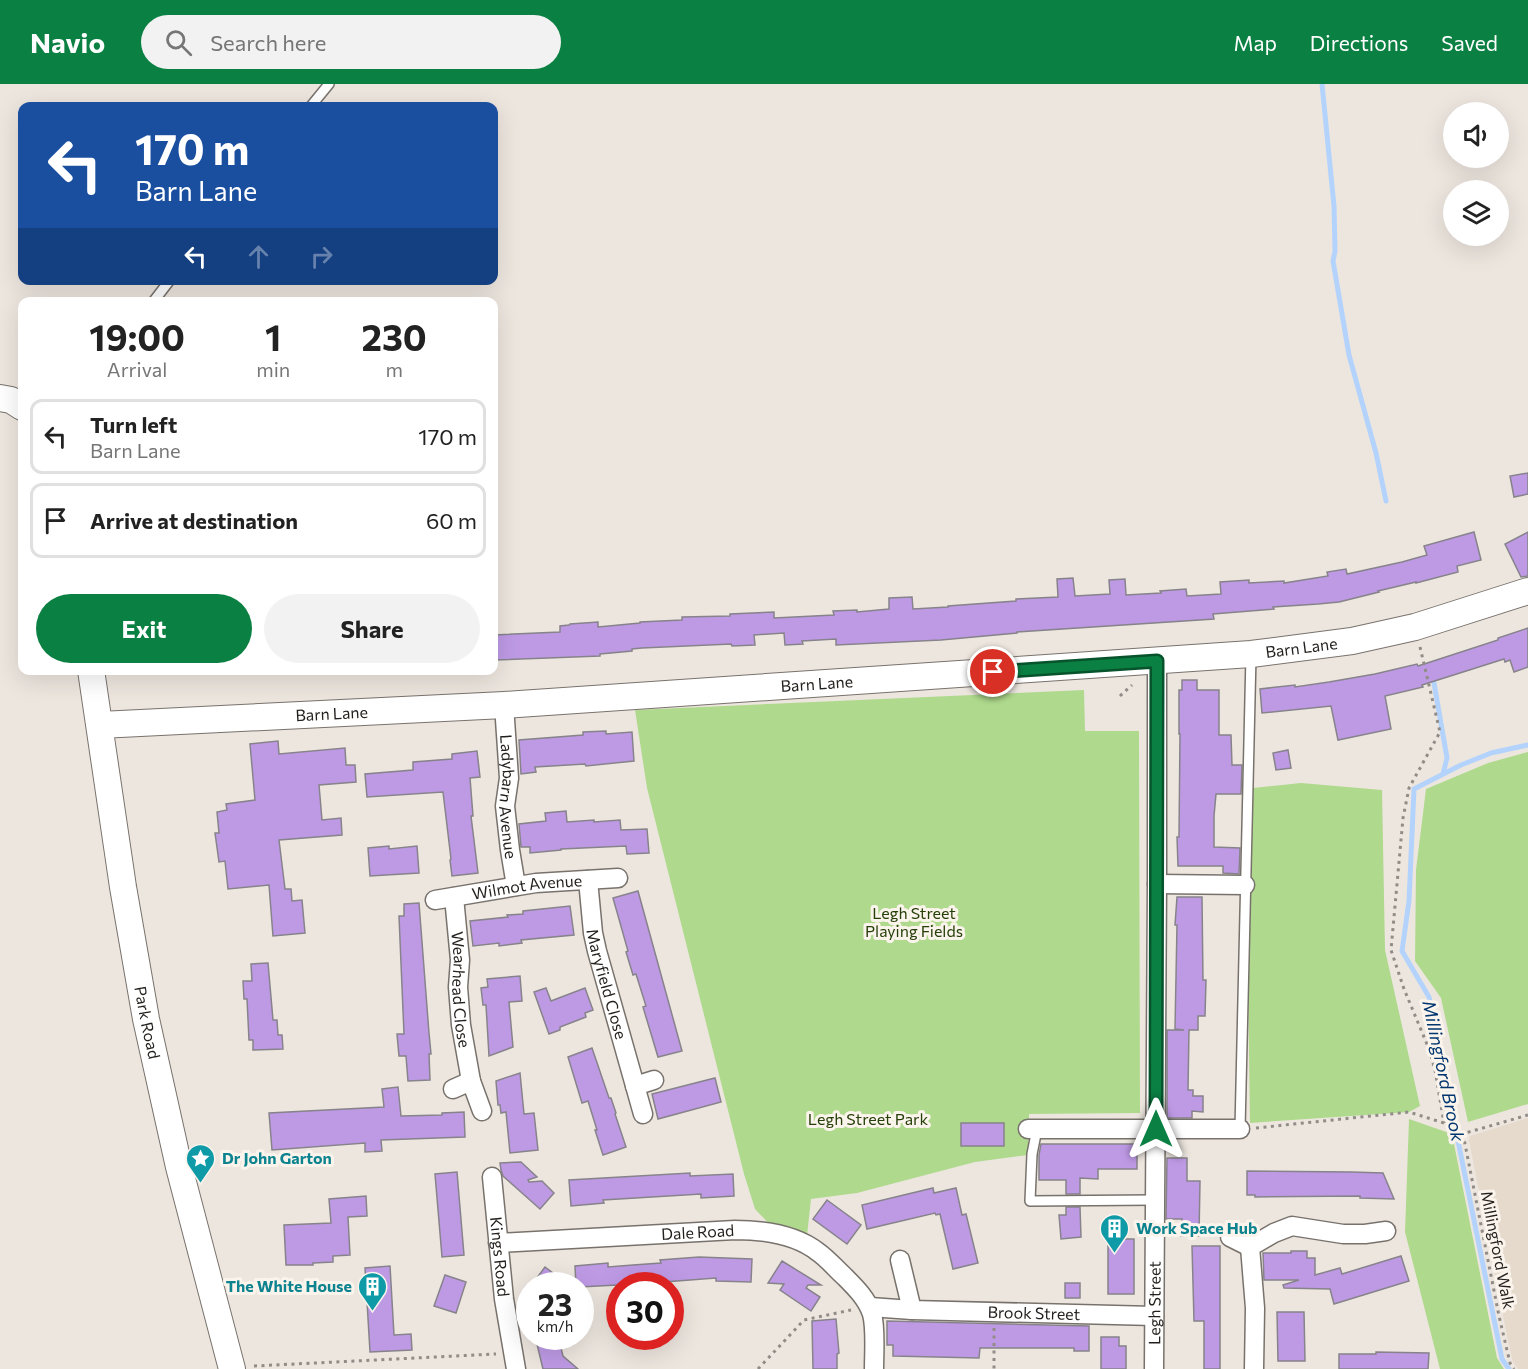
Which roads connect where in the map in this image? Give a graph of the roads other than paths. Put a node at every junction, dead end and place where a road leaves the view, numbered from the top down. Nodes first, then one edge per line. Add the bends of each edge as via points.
1 (329, 84) edge
2 (314, 102) edge
3 (166, 285) edge
4 (157, 297) edge
5 (0, 398) edge
6 (18, 404) edge
7 (1528, 591) edge
8 (1251, 654) junction
9 (1157, 661) junction
10 (92, 675) edge
11 (504, 705) junction
12 (100, 725) junction
13 (618, 878) dead end
14 (588, 880) junction
15 (1157, 884) junction
16 (1245, 885) junction
17 (516, 886) junction
18 (454, 897) junction
19 (435, 900) dead end
20 (654, 1080) dead end
21 (471, 1081) junction
22 (635, 1086) junction
23 (453, 1089) dead end
24 (482, 1110) dead end
25 (643, 1114) dead end
26 (1033, 1129) joint
27 (1156, 1129) junction
28 (1240, 1130) joint
29 (492, 1177) dead end
30 (1155, 1200) junction
31 (1386, 1231) dead end
32 (1230, 1237) dead end
33 (498, 1243) junction
34 (1250, 1247) junction
35 (900, 1260) dead end
36 (870, 1306) junction
37 (912, 1310) junction
38 (1155, 1316) junction
39 (514, 1361) edge
40 (231, 1368) edge
41 (874, 1369) edge
42 (1154, 1369) edge
43 (1254, 1369) edge

1 - 2 lane
3 - 4 lane
5 - 6 street
7 - 8 street, Barn Lane via 1415,627 1352,641
8 - 9 street, Barn Lane
8 - 16 lane
9 - 11 street, Barn Lane
9 - 15 street, Legh Street
10 - 12 street, Park Road
11 - 12 street, Barn Lane
11 - 17 street, Ladybarn Avenue via 508,778 505,806
12 - 40 street, Park Road via 146,1019
13 - 14 street, Wilmot Avenue
14 - 17 street, Wilmot Avenue
14 - 22 street, Maryfield Close via 597,951
15 - 16 street
15 - 27 street, Legh Street
16 - 28 lane
17 - 18 street, Wilmot Avenue
18 - 19 street, Wilmot Avenue
18 - 21 street, Wearhead Close via 461,1025
20 - 22 street
21 - 23 street
21 - 24 street, Wearhead Close
22 - 25 street, Maryfield Close
26 - 27 street
26 - 30 lane via 1030,1201
27 - 28 street
27 - 30 street, Legh Street
29 - 33 street, Kings Road
30 - 38 street, Legh Street
31 - 34 street via 1343,1234 1292,1226
32 - 34 street
33 - 36 street, Dale Road via 735,1230 773,1233 818,1252
33 - 39 street, Kings Road
34 - 43 street
35 - 37 street
36 - 37 street, Brook Street
36 - 41 street
37 - 38 street, Brook Street
38 - 42 street, Legh Street

